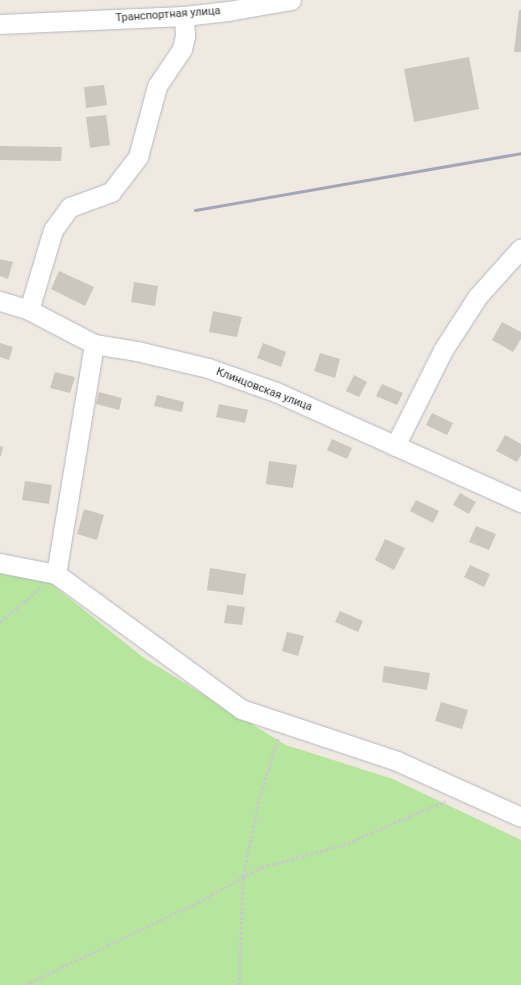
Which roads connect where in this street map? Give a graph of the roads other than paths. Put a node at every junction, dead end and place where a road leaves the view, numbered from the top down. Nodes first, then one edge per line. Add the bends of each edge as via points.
1 (291, 0) edge
2 (184, 16) junction
3 (0, 24) edge
4 (518, 258) edge
5 (0, 302) edge
6 (28, 310) junction
7 (94, 344) junction
8 (395, 446) junction
9 (521, 502) edge
10 (0, 564) edge
11 (56, 574) junction
12 (521, 817) edge

1 - 2 street, Транспортная улица
2 - 3 street, Транспортная улица
2 - 6 street via 185,36 182,49 157,86 138,157 111,192 70,207 53,230
4 - 8 street via 478,296 443,350
5 - 6 street, Клинцовская улица
6 - 7 street, Клинцовская улица
7 - 8 street, Клинцовская улица via 208,368 276,392
7 - 11 street
8 - 9 street, Клинцовская улица
10 - 11 street
11 - 12 street via 241,709 397,760

